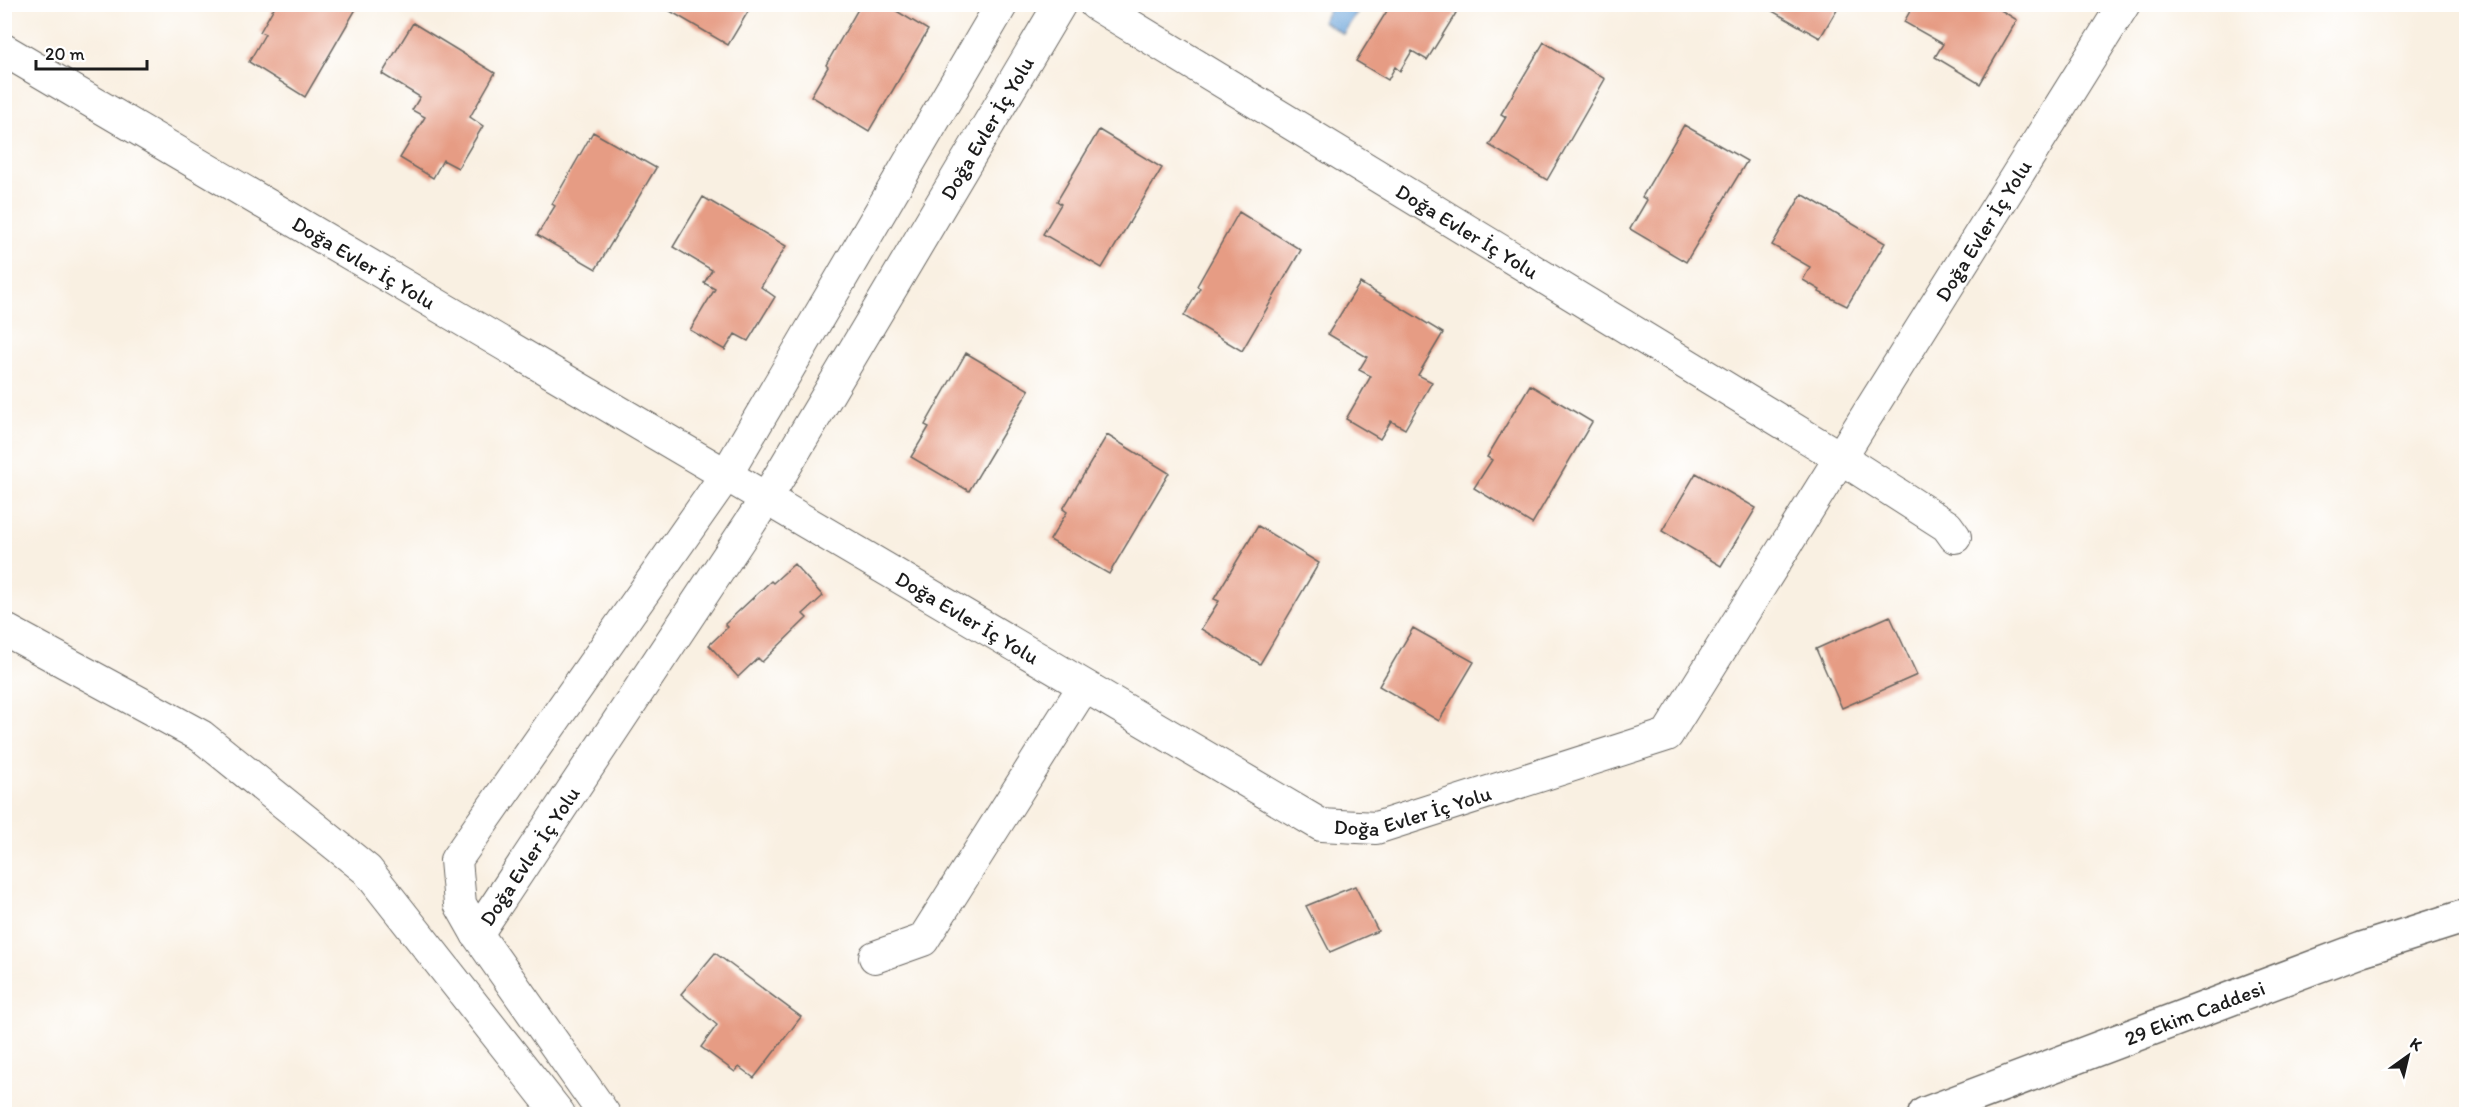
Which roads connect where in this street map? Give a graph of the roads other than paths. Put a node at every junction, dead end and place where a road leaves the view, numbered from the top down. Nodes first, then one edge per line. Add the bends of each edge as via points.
1 (1002, 4) edge
2 (1060, 4) edge
3 (1095, 4) edge
4 (2124, 4) edge
5 (4, 50) edge
6 (1841, 458) junction
7 (726, 475) junction
8 (766, 499) junction
9 (1955, 537) dead end
10 (4, 629) edge
11 (1084, 686) junction
12 (2466, 916) edge
13 (477, 934) junction
14 (875, 957) dead end
15 (559, 1114) edge
16 (604, 1114) edge
17 (1925, 1114) edge

1 - 7 street, Doğa Evler İç Yolu
2 - 8 street, Doğa Evler İç Yolu
3 - 6 street, Doğa Evler İç Yolu
4 - 6 street, Doğa Evler İç Yolu
5 - 7 street, Doğa Evler İç Yolu
6 - 9 street, Doğa Evler İç Yolu via 1947,526
6 - 11 street, Doğa Evler İç Yolu via 1667,735 1376,828 1321,825
7 - 8 street, Doğa Evler İç Yolu
7 - 13 street, Doğa Evler İç Yolu via 456,860 460,904
8 - 11 street, Doğa Evler İç Yolu
8 - 13 street, Doğa Evler İç Yolu
10 - 15 street via 201,736 367,870
11 - 14 street via 923,940
12 - 17 street, 29 Ekim Caddesi via 2362,949
13 - 16 street

